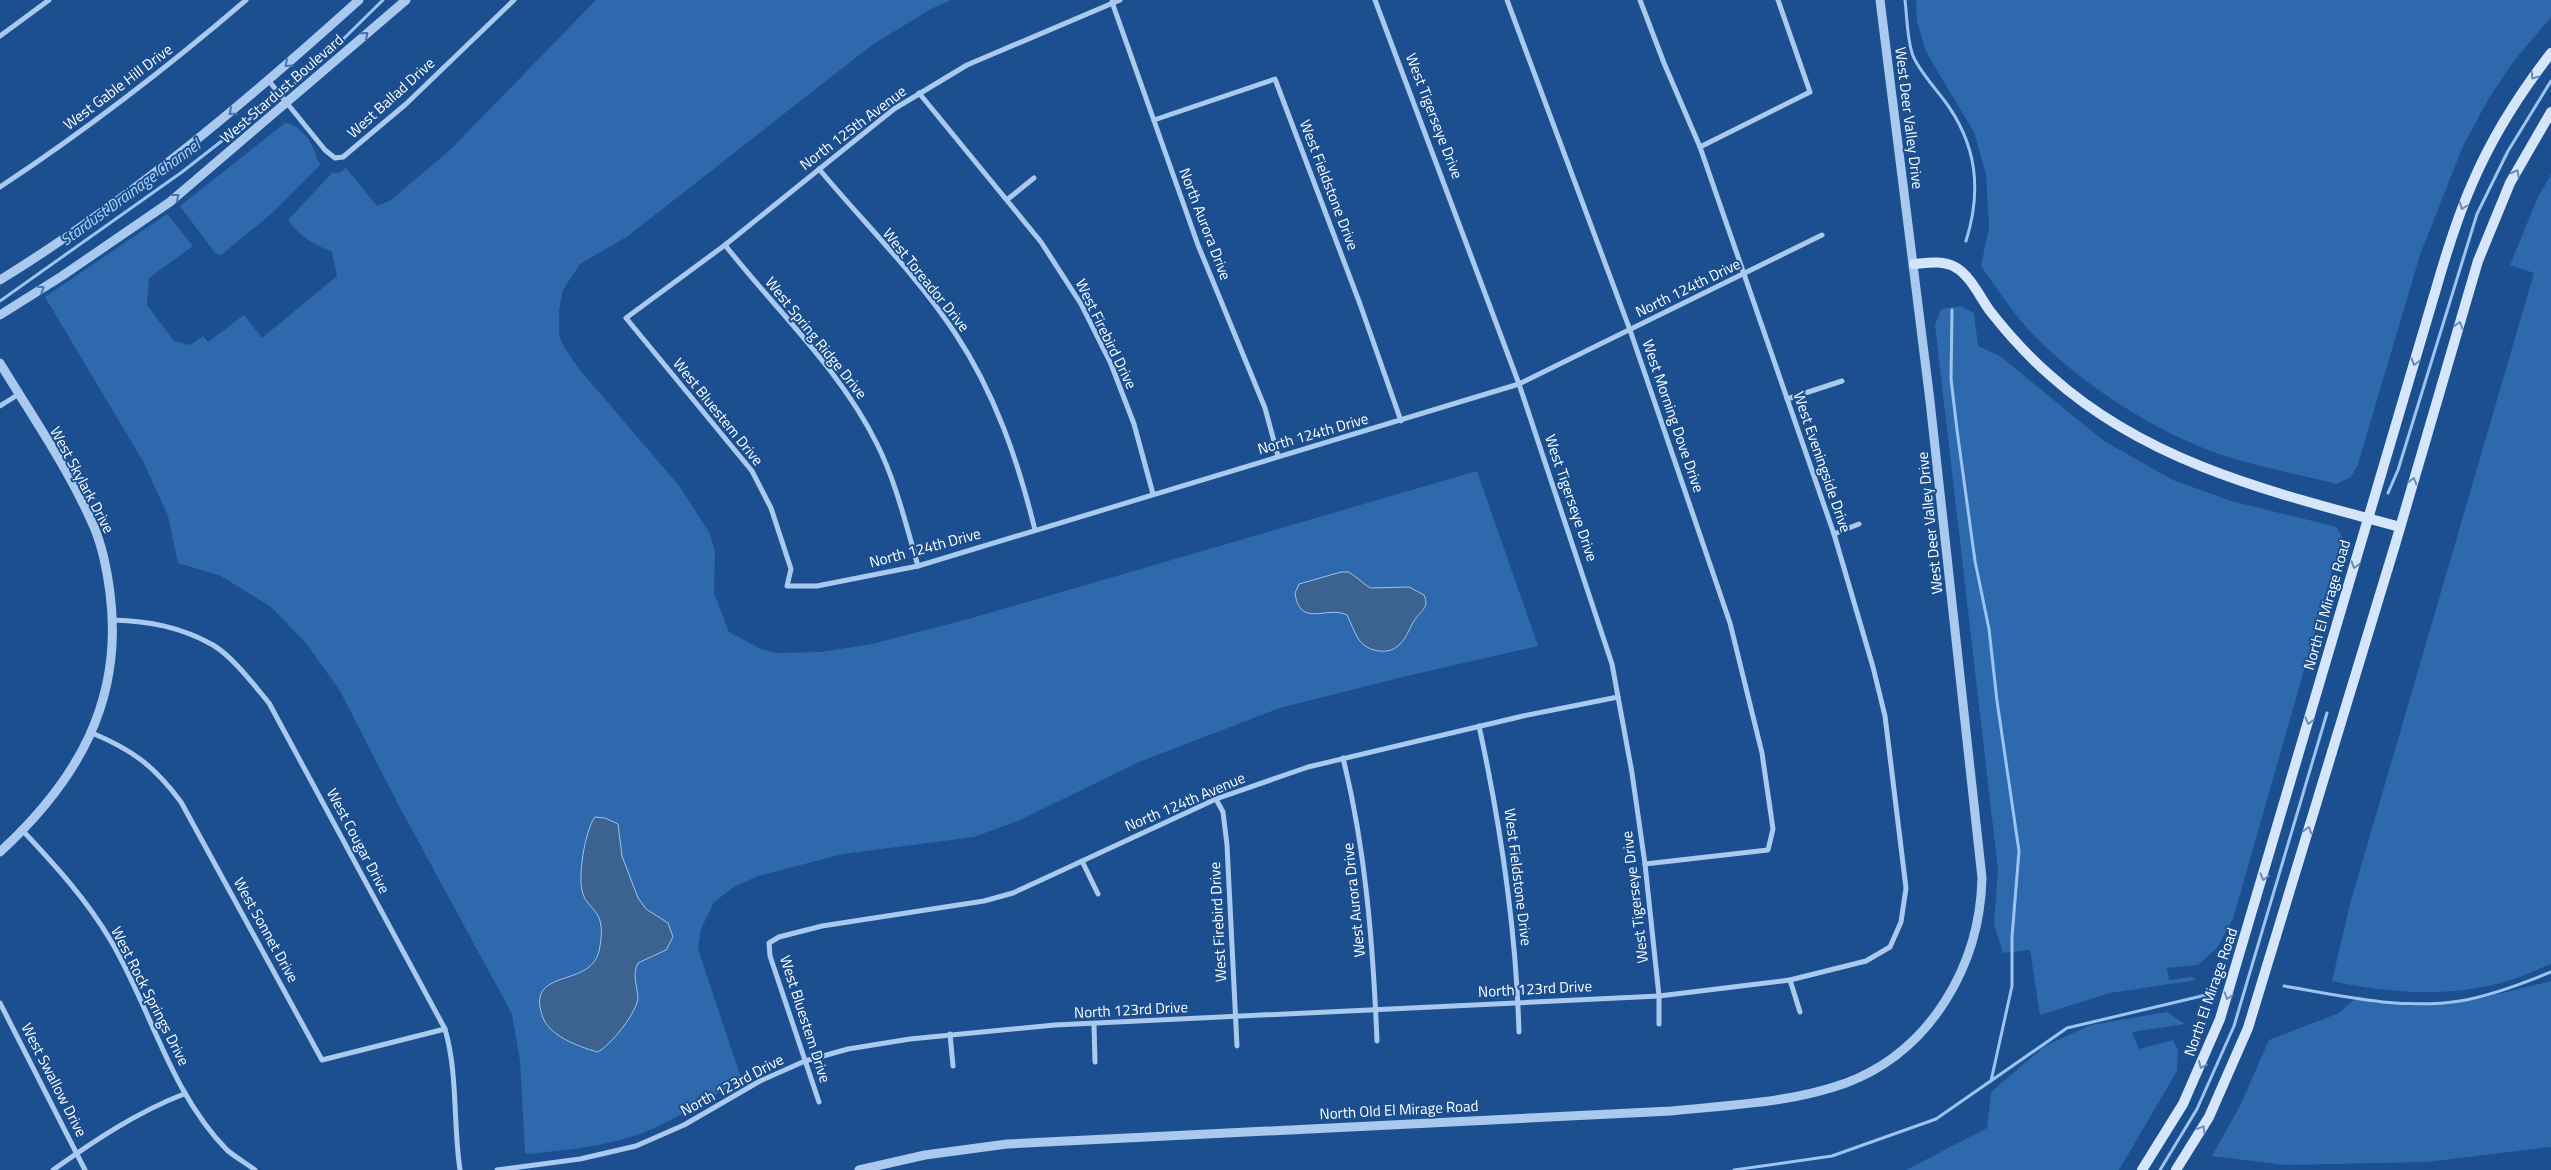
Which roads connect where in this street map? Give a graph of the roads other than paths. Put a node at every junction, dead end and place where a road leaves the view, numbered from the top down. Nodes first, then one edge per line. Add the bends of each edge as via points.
1 (49, 0) edge
2 (246, 0) edge
3 (359, 0) edge
4 (406, 0) edge
5 (514, 0) edge
6 (1120, 0) edge
7 (1375, 0) edge
8 (1507, 0) edge
9 (1640, 0) edge
10 (1778, 0) edge
11 (1880, 0) edge
12 (1112, 2) edge
13 (0, 36) edge
14 (2551, 53) edge
15 (269, 81) junction
16 (919, 93) junction
17 (287, 103) junction
18 (2551, 112) edge
19 (1154, 120) junction
20 (1700, 147) junction
21 (819, 169) junction
22 (1034, 178) dead end
23 (0, 187) edge
24 (1008, 199) junction
25 (1822, 235) dead end
26 (725, 245) junction
27 (1914, 264) junction
28 (1744, 275) junction
29 (0, 280) edge
30 (0, 315) edge
31 (626, 318) joint
32 (1630, 330) junction
33 (0, 363) edge
34 (1842, 381) dead end
35 (1519, 384) junction
36 (19, 394) junction
37 (1787, 399) junction
38 (0, 406) edge
39 (1401, 421) junction
40 (1278, 456) junction
41 (1153, 494) junction
42 (2368, 518) junction
43 (1859, 524) dead end
44 (2400, 527) junction
45 (1035, 530) junction
46 (1834, 534) junction
47 (918, 566) junction
48 (788, 586) joint
49 (113, 620) junction
50 (1618, 697) junction
51 (1479, 726) junction
52 (92, 732) junction
53 (1343, 758) junction
54 (1216, 799) junction
55 (23, 831) junction
56 (0, 852) edge
57 (1082, 861) junction
58 (1645, 864) junction
59 (1098, 894) dead end
60 (769, 943) joint
61 (1890, 947) joint
62 (1790, 980) junction
63 (1659, 996) junction
64 (1518, 1002) junction
65 (0, 1003) edge
66 (1376, 1009) junction
67 (1800, 1012) dead end
68 (1235, 1016) junction
69 (1660, 1024) dead end
70 (1094, 1025) junction
71 (445, 1029) junction
72 (1923, 1031) joint
73 (1519, 1032) dead end
74 (950, 1034) junction
75 (1377, 1041) dead end
76 (1237, 1046) dead end
77 (805, 1061) junction
78 (1095, 1062) dead end
79 (953, 1066) dead end
80 (184, 1094) junction
81 (819, 1102) dead end
82 (77, 1154) junction
83 (53, 1170) edge
84 (85, 1170) edge
85 (255, 1170) edge
86 (460, 1170) edge
87 (497, 1170) edge
88 (859, 1170) edge
89 (2142, 1170) edge
90 (2176, 1170) edge

1 - 13 street
2 - 23 street, West Gable Hill Drive via 154,76
3 -> 15 street, West Stardust Boulevard
17 -> 4 street, West Stardust Boulevard
5 - 17 street, West Ballad Drive via 406,104 343,157 335,158 325,150
6 - 12 street, North 125th Avenue
7 - 35 street, West Tigerseye Drive
8 - 32 street, West Morning Dove Drive
9 - 20 street, West Eveningside Drive
10 - 20 street via 1810,92
11 - 27 street, West Deer Valley Drive
12 - 16 street, North 125th Avenue via 967,64
12 - 19 street, North Aurora Drive
14 -> 42 main road, North El Mirage Road via 2503,123 2472,184 2446,255
15 - 17 street, West Ballad Drive
15 -> 29 street, West Stardust Boulevard via 178,157
16 - 21 street, North 125th Avenue
16 - 24 street, West Firebird Drive
30 -> 17 street, West Stardust Boulevard via 170,202
44 -> 18 main road via 2488,234 2517,169
19 - 39 street, West Fieldstone Drive via 1275,79
19 - 40 street, North Aurora Drive via 1198,245 1265,408
20 - 28 street, West Eveningside Drive
21 - 26 street, North 125th Avenue
21 - 45 street, West Toreador Drive via 908,271 955,333 994,404 1016,462
22 - 24 street
24 - 41 street, West Firebird Drive via 1041,242 1081,304 1111,364 1134,424
25 - 28 street, North 124th Drive
26 - 31 street, North 125th Avenue
26 - 47 street, West Spring Ridge Drive via 859,412 877,444 897,492
27 - 42 main road via 1942,263 1961,272 2013,337 2052,377 2095,410 2147,442 2193,465 2230,478
27 - 72 street, West Deer Valley Drive via 1982,878 1980,912 1972,947 1953,990
28 - 32 street, North 124th Drive
28 - 37 street, West Eveningside Drive
31 - 48 street, West Bluestem Drive via 752,471 770,508 791,569
32 - 35 street, North 124th Drive
32 - 58 street, West Morning Dove Drive via 1730,624 1762,753 1773,829 1768,850
33 - 36 street, West Skylark Drive
34 - 37 street
35 - 39 street, North 124th Drive
35 - 50 street, West Tigerseye Drive via 1602,628
36 - 38 street
36 - 49 street, West Skylark Drive via 69,477 94,527 103,553
37 - 46 street, West Eveningside Drive
39 - 40 street, North 124th Drive
40 - 41 street, North 124th Drive
41 - 45 street, North 124th Drive
42 - 44 main road
42 -> 89 main road, North El Mirage Road via 2220,1020 2183,1104
43 - 46 street
90 -> 44 main road via 2209,1117 2257,1004
45 - 47 street, North 124th Drive
46 - 61 street, West Eveningside Drive via 1873,668 1891,756 1906,888 1901,922
47 - 48 street, North 124th Drive via 817,586
49 - 52 street, West Skylark Drive via 108,677
49 - 71 street, West Cougar Drive via 147,621 179,630 214,646 247,676 269,703
50 - 51 street, North 124th Avenue
50 - 58 street, West Tigerseye Drive
51 - 53 street, North 124th Avenue
51 - 64 street, West Fieldstone Drive via 1501,833 1514,937
52 - 55 street, West Skylark Drive via 62,786
52 - 71 street, West Sonnet Drive via 120,745 160,774 181,802 322,1060
53 - 54 street, North 124th Avenue
53 - 66 street, West Aurora Drive via 1366,882
54 - 57 street, North 124th Avenue
54 - 68 street, West Firebird Drive via 1223,812 1227,845
55 - 56 street, West Skylark Drive
55 - 80 street, West Rock Springs Drive via 67,878 111,940
57 - 59 street
57 - 60 street, North 124th Avenue via 1013,893 984,901 822,926 779,937
58 - 63 street, West Tigerseye Drive
60 - 77 street, West Bluestem Drive via 770,956
61 - 62 street, North 123rd Drive via 1866,960
62 - 63 street, North 123rd Drive
62 - 67 street
63 - 64 street, North 123rd Drive
63 - 69 street, West Tigerseye Drive
64 - 66 street, North 123rd Drive
64 - 73 street, West Fieldstone Drive
65 - 82 street, West Swallow Drive
66 - 68 street, North 123rd Drive
66 - 75 street, West Aurora Drive
68 - 70 street, North 123rd Drive
68 - 76 street, West Firebird Drive
70 - 74 street, North 123rd Drive
70 - 78 street
71 - 86 street, West Cougar Drive via 452,1054
72 - 88 street, North Old El Mirage Road via 1888,1060 1860,1077 1825,1089 1778,1099 1662,1111 1008,1144 925,1155
74 - 77 street, North 123rd Drive via 848,1049
74 - 79 street
77 - 81 street, West Bluestem Drive
77 - 87 street, North 123rd Drive via 760,1081 650,1141 606,1154
80 - 82 street via 159,1104
80 - 85 street, West Rock Springs Drive via 228,1151
82 - 83 street
82 - 84 street, West Swallow Drive

